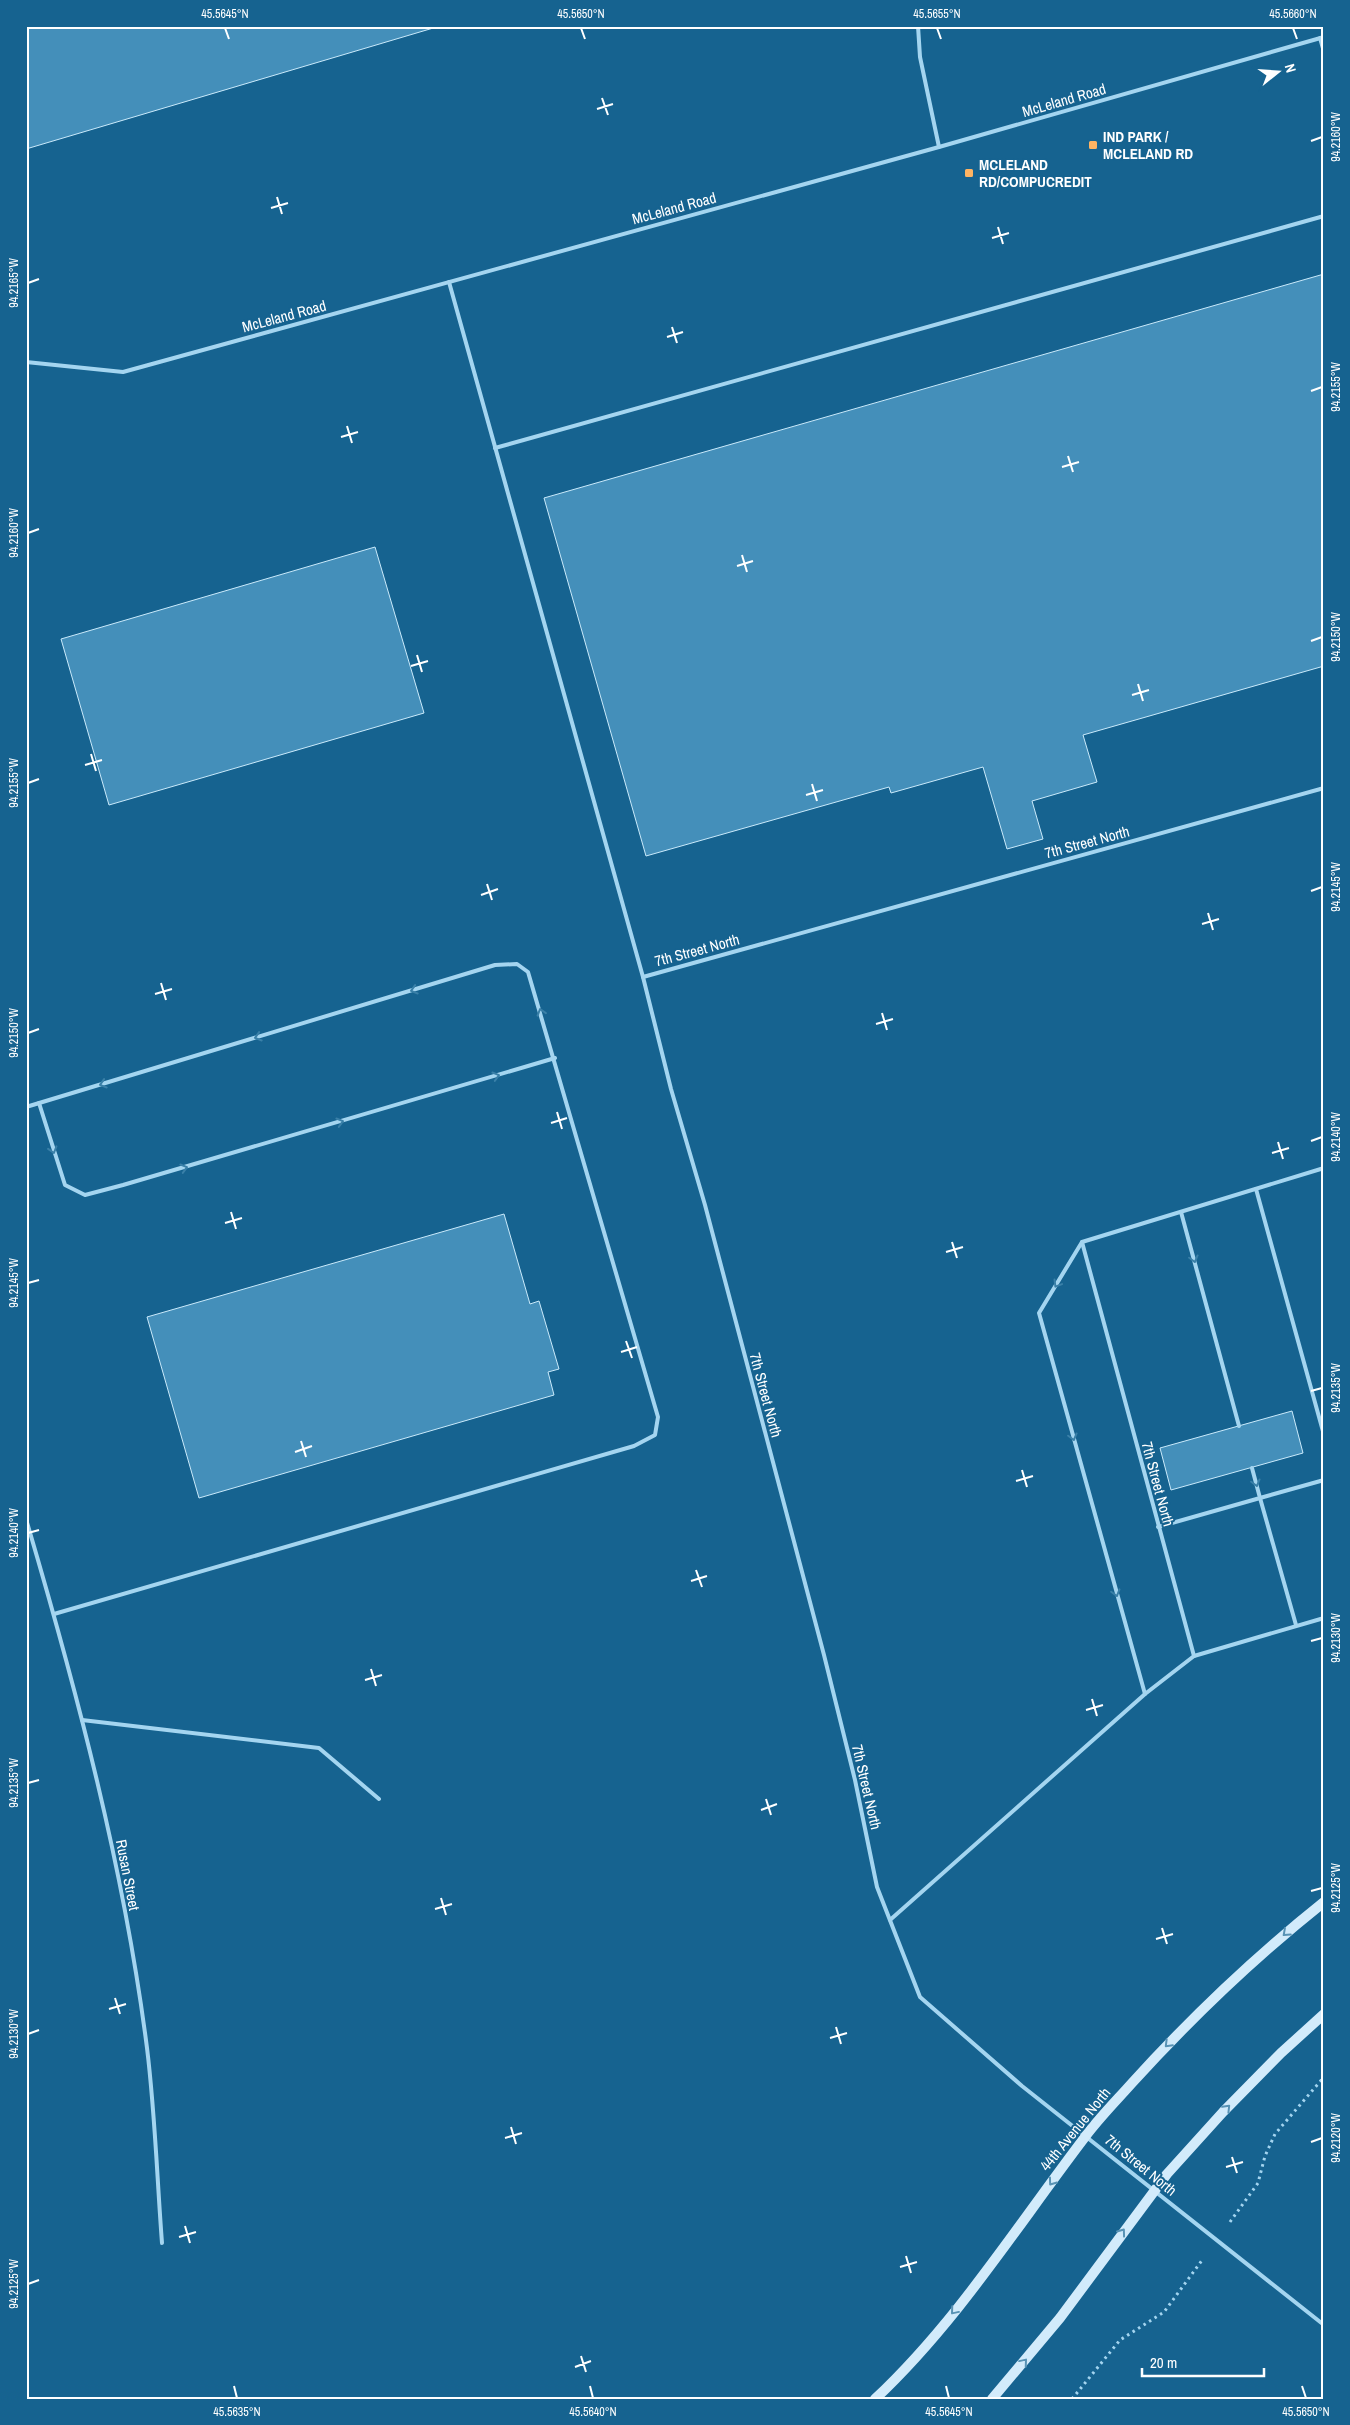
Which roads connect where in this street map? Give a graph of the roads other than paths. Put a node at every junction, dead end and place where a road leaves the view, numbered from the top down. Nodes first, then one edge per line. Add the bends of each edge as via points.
1 (918, 26) edge
2 (1322, 38) edge
3 (1324, 52) edge
4 (939, 147) junction
5 (1324, 216) edge
6 (449, 282) junction
7 (26, 362) edge
8 (495, 448) junction
9 (1324, 788) edge
10 (642, 977) junction
11 (555, 1058) junction
12 (39, 1103) junction
13 (26, 1107) edge
14 (1324, 1168) edge
15 (1256, 1189) junction
16 (1181, 1212) junction
17 (1082, 1242) junction
18 (1239, 1426) dead end
19 (1324, 1435) edge
20 (1252, 1468) dead end
21 (1324, 1480) edge
22 (1260, 1498) junction
23 (26, 1519) edge
24 (1158, 1527) junction
25 (54, 1614) junction
26 (1324, 1618) edge
27 (1296, 1625) junction
28 (1194, 1656) junction
29 (1145, 1694) junction
30 (82, 1720) junction
31 (379, 1799) dead end
32 (1324, 1902) edge
33 (890, 1920) junction
34 (1324, 2014) edge
35 (1086, 2135) junction
36 (1154, 2190) junction
37 (162, 2243) dead end
38 (1324, 2325) edge
39 (875, 2399) edge
40 (992, 2399) edge

1 - 4 lane via 920,57
2 - 3 lane
2 - 4 lane, McLeland Road
4 - 6 lane, McLeland Road
5 - 8 lane
6 - 7 lane, McLeland Road via 123,372
6 - 8 lane
8 - 10 lane
9 - 10 lane, 7th Street North
10 - 33 lane, 7th Street North via 824,1655 855,1780 877,1888
12 -> 11 lane via 65,1185 85,1195
11 -> 12 lane via 528,972 517,964 494,965
11 - 25 lane via 658,1417 655,1434 634,1446
12 - 13 lane
14 - 15 lane
15 - 16 lane
15 - 19 lane
16 - 17 lane
16 -> 18 lane
17 - 24 lane, 7th Street North
17 -> 29 lane via 1039,1313
20 -> 22 lane
21 - 22 lane
22 - 24 lane
22 - 27 lane
23 - 25 lane, Rusan Street
24 - 28 lane, 7th Street North
25 - 30 lane, Rusan Street
26 - 27 lane
27 - 28 lane
28 - 29 lane
29 - 33 lane
30 - 31 lane via 319,1748
30 - 37 lane, Rusan Street via 110,1838 147,2049
32 -> 35 main road, 44th Avenue North via 1222,1990
33 - 35 lane, 7th Street North via 920,1997 1022,2086
36 -> 34 main road via 1222,2112
35 - 36 lane, 7th Street North
35 -> 39 main road, 44th Avenue North via 992,2265
36 - 38 lane, 7th Street North
40 -> 36 main road via 1060,2318

